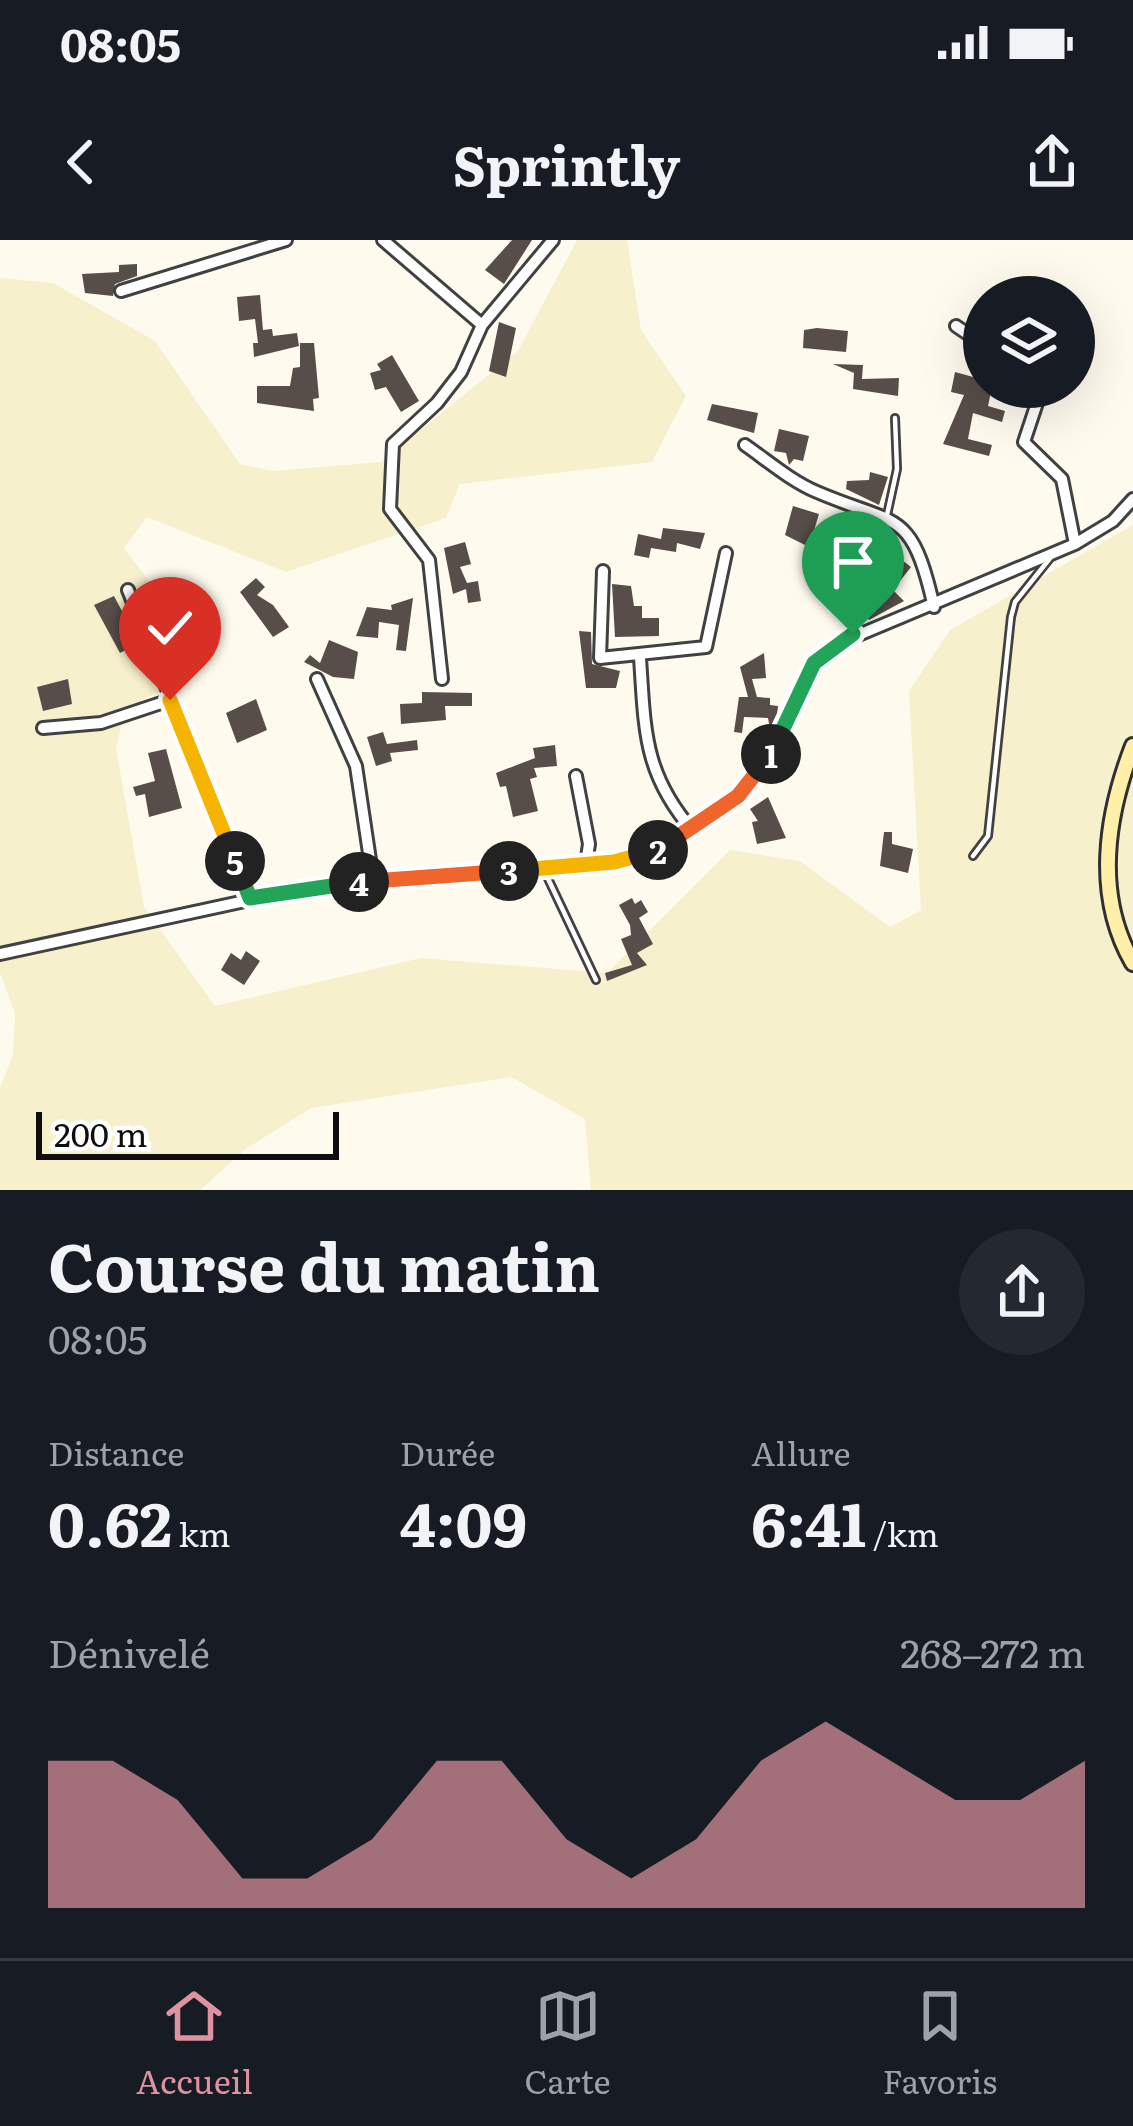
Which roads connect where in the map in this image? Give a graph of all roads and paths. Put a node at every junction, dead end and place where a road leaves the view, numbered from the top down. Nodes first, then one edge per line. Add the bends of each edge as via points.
1 (286, 240) edge
2 (382, 240) edge
3 (553, 240) edge
4 (121, 291) dead end
5 (482, 325) junction
6 (956, 326) dead end
7 (963, 331) edge
8 (1036, 408) edge
9 (896, 418) dead end
10 (745, 445) dead end
11 (1133, 499) edge
12 (887, 515) junction
13 (1075, 544) junction
14 (1054, 553) junction
15 (726, 554) dead end
16 (603, 571) dead end
17 (128, 590) dead end
18 (934, 608) junction
19 (640, 658) junction
20 (317, 679) dead end
21 (442, 679) dead end
22 (170, 700) junction
23 (43, 728) dead end
24 (1133, 746) edge
25 (576, 776) dead end
26 (693, 831) junction
27 (973, 856) dead end
28 (586, 863) junction
29 (543, 868) junction
30 (373, 880) junction
31 (250, 898) junction
32 (0, 954) edge
33 (1133, 963) edge
34 (596, 980) dead end

1 - 4 street
2 - 5 street
3 - 5 street
5 - 21 street via 449,388 393,444 390,509 429,560
6 - 7 street
8 - 13 street via 1024,442 1062,479
9 - 12 lane
10 - 12 street via 817,492
11 - 13 street
12 - 18 street via 922,557
13 - 14 street
14 - 18 street
14 - 27 lane via 1015,602 988,836
15 - 19 street via 706,647
16 - 19 street via 600,658
17 - 22 street
18 - 26 street via 830,647 801,683 764,770
19 - 26 street via 649,761
20 - 30 street via 356,766
22 - 23 street via 101,723
22 - 31 street
24 - 33 main road via 1109,836 1110,910
25 - 28 street
26 - 28 street via 654,852
28 - 29 street
29 - 30 street
29 - 34 lane
30 - 31 street
31 - 32 street

